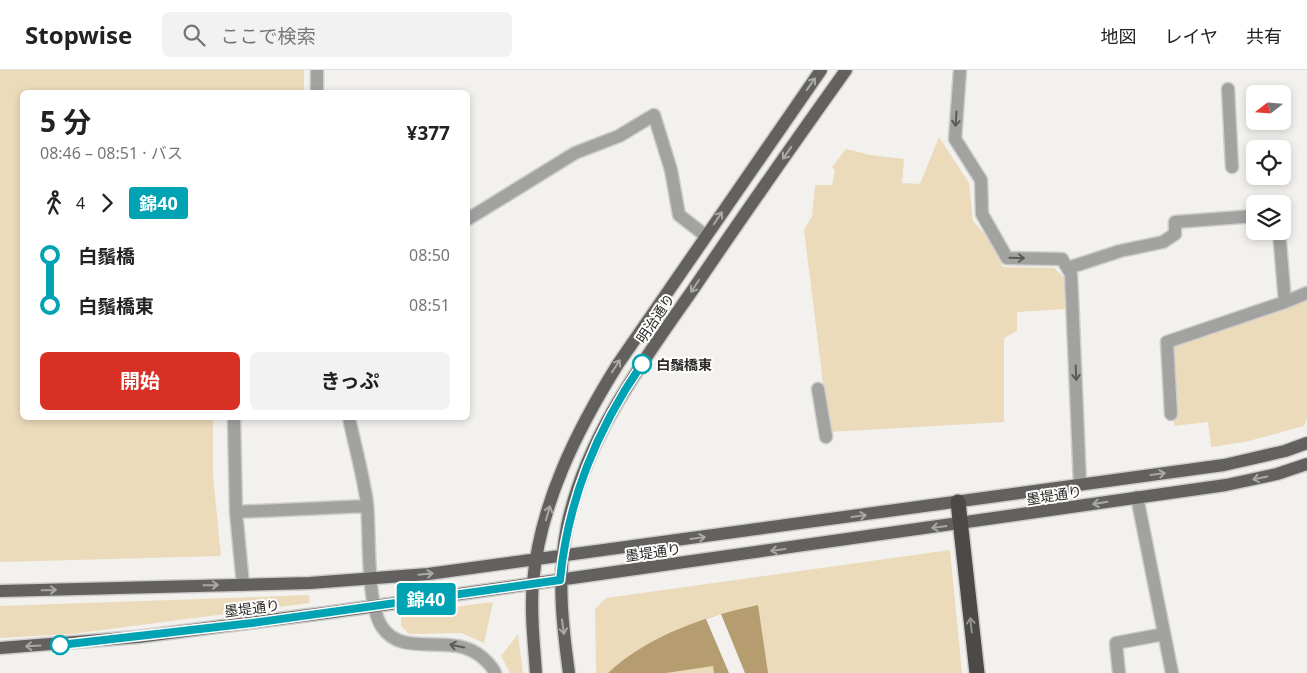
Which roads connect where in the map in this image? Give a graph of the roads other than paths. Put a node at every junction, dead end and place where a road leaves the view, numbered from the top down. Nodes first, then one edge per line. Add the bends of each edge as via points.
1 (317, 70) edge
2 (821, 70) edge
3 (846, 70) edge
4 (960, 70) edge
5 (1228, 89) dead end
6 (316, 90) edge
7 (1232, 166) dead end
8 (1246, 217) edge
9 (470, 218) edge
10 (706, 236) junction
11 (1280, 240) edge
12 (1068, 268) junction
13 (1307, 293) edge
14 (1285, 302) junction
15 (818, 389) dead end
16 (1171, 414) dead end
17 (234, 420) edge
18 (350, 420) edge
19 (826, 437) dead end
20 (1307, 443) edge
21 (1307, 464) edge
22 (1080, 484) junction
23 (1137, 497) junction
24 (958, 502) junction
25 (367, 506) junction
26 (236, 512) junction
27 (960, 524) junction
28 (562, 556) junction
29 (535, 560) junction
30 (371, 579) junction
31 (560, 580) junction
32 (243, 584) junction
33 (533, 584) junction
34 (0, 591) edge
35 (375, 606) junction
36 (1164, 634) junction
37 (0, 648) edge
38 (495, 673) edge
39 (536, 673) edge
40 (569, 673) edge
41 (976, 673) edge
42 (1119, 673) edge
43 (1172, 673) edge

1 - 6 street
10 -> 2 main road, 明治通り
3 -> 28 main road, 明治通り via 620,397 591,452 574,502
4 -> 12 street via 955,139 980,180 982,214 1008,258 1062,259
5 - 7 street
8 - 12 street via 1175,222 1175,234 1163,242 1120,251
9 - 10 street via 575,153 620,136 654,115 671,170 679,215
29 -> 10 main road, 明治通り via 559,477 588,413
11 - 14 street
12 -> 22 street via 1072,274
13 - 14 street
14 - 16 street via 1167,342
15 - 19 street
17 - 26 street
18 - 25 street
22 -> 20 main road, 墨堤通り via 1224,465
21 -> 23 main road, 墨堤通り via 1226,485
22 - 24 main road, 墨堤通り
23 -> 27 main road, 墨堤通り
23 - 36 street
24 - 27 highway
28 -> 24 main road, 墨堤通り
25 - 26 street
25 - 30 street
26 - 32 street
27 -> 31 main road, 墨堤通り
41 -> 27 highway
28 - 29 main road, 墨堤通り
28 - 31 main road, 明治通り
30 -> 29 main road, 墨堤通り
29 - 33 main road, 明治通り
30 - 32 main road, 墨堤通り
30 - 35 street
31 - 33 main road, 墨堤通り
31 -> 40 main road, 明治通り
34 -> 32 main road, 墨堤通り
33 - 35 main road, 墨堤通り
33 - 39 main road, 明治通り
35 -> 37 main road, 墨堤通り via 138,637
38 -> 35 street via 475,652 461,646 396,641 382,628
36 - 42 street via 1116,643
36 - 43 street

